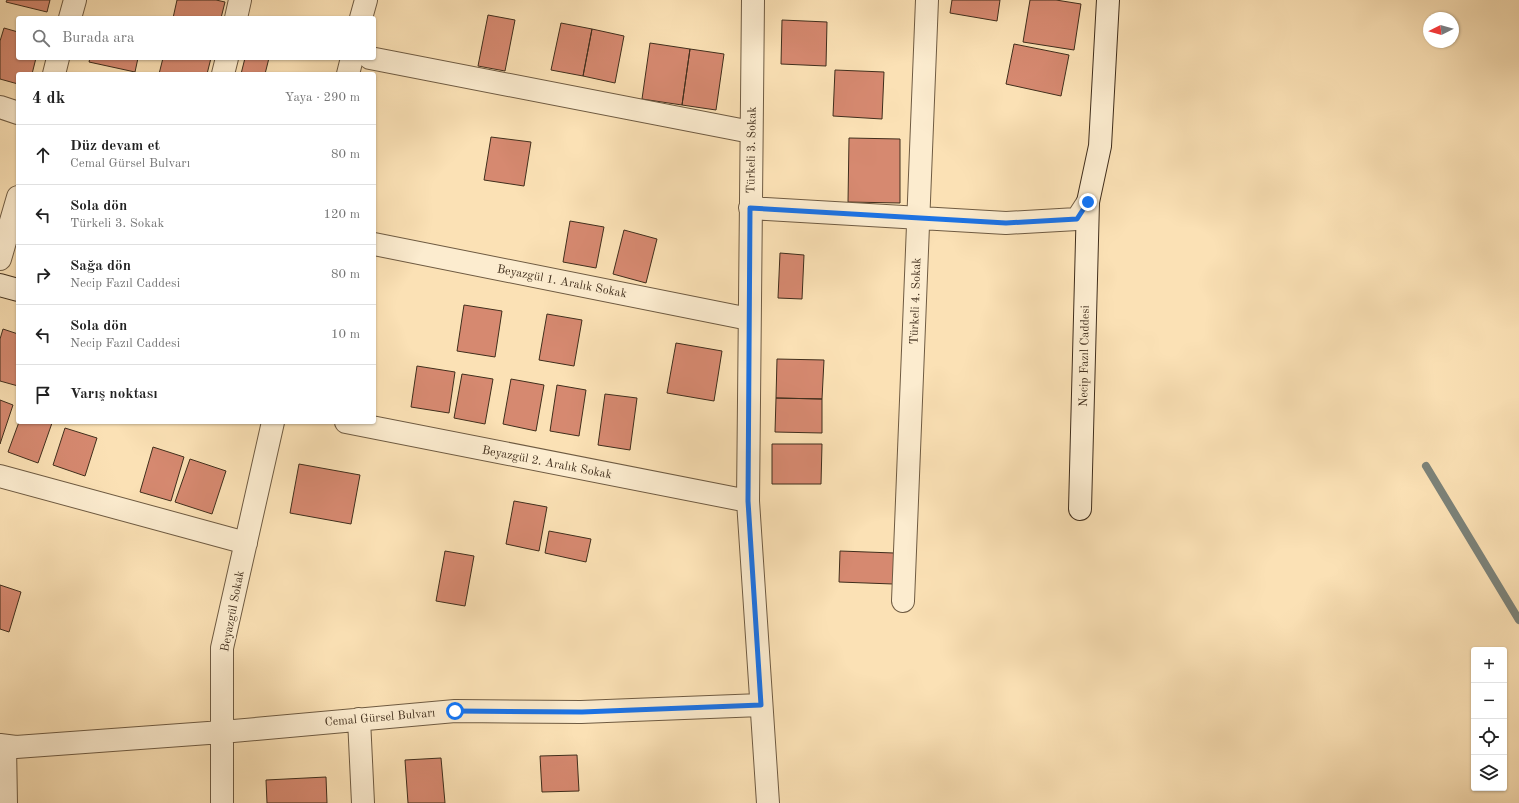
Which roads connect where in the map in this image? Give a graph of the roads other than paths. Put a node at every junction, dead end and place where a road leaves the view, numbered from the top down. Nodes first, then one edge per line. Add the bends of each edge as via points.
1 (75, 0) edge
2 (240, 0) edge
3 (366, 0) edge
4 (753, 0) edge
5 (927, 0) edge
6 (1108, 0) edge
7 (71, 16) edge
8 (236, 16) edge
9 (362, 16) edge
10 (376, 59) edge
11 (58, 60) edge
12 (226, 60) edge
13 (352, 60) edge
14 (54, 72) edge
15 (224, 72) edge
16 (348, 72) edge
17 (0, 107) edge
18 (16, 112) edge
19 (751, 132) junction
20 (1088, 202) junction
21 (16, 204) edge
22 (750, 208) junction
23 (918, 217) junction
24 (376, 244) edge
25 (0, 259) edge
26 (0, 285) edge
27 (16, 289) edge
28 (749, 318) junction
29 (273, 424) edge
30 (356, 424) edge
31 (0, 476) edge
32 (748, 501) junction
33 (1080, 509) dead end
34 (246, 543) junction
35 (903, 601) dead end
36 (761, 705) junction
37 (359, 719) junction
38 (222, 732) junction
39 (2, 746) edge
40 (6, 803) edge
41 (222, 803) edge
42 (363, 803) edge
43 (768, 803) edge

1 - 7 street
2 - 8 street
3 - 9 street
4 - 19 street, Türkeli 3. Sokak
5 - 23 street, Türkeli 4. Sokak
6 - 20 street, Necip Fazıl Caddesi via 1100,146
10 - 19 street
11 - 14 street
12 - 15 street
13 - 16 street
17 - 18 street
19 - 22 street, Türkeli 3. Sokak
20 - 23 street, Necip Fazıl Caddesi via 1077,219 1006,223
20 - 33 street, Necip Fazıl Caddesi
21 - 25 street
22 - 23 street, Necip Fazıl Caddesi
22 - 28 street, Türkeli 3. Sokak
23 - 35 street, Türkeli 4. Sokak
24 - 28 street, Beyazgül 1. Aralık Sokak
26 - 27 street
28 - 32 street, Türkeli 3. Sokak
29 - 34 street, Beyazgül Sokak
30 - 32 street, Beyazgül 2. Aralık Sokak
31 - 34 street
32 - 36 street, Türkeli 3. Sokak
34 - 38 street, Beyazgül Sokak via 222,648
36 - 37 street, Cemal Gürsel Bulvarı via 582,712 455,711
36 - 43 street, Türkeli 3. Sokak
37 - 38 street, Cemal Gürsel Bulvarı
37 - 42 street
38 - 39 street, Cemal Gürsel Bulvarı
38 - 41 street, Beyazgül Sokak
39 - 40 street

